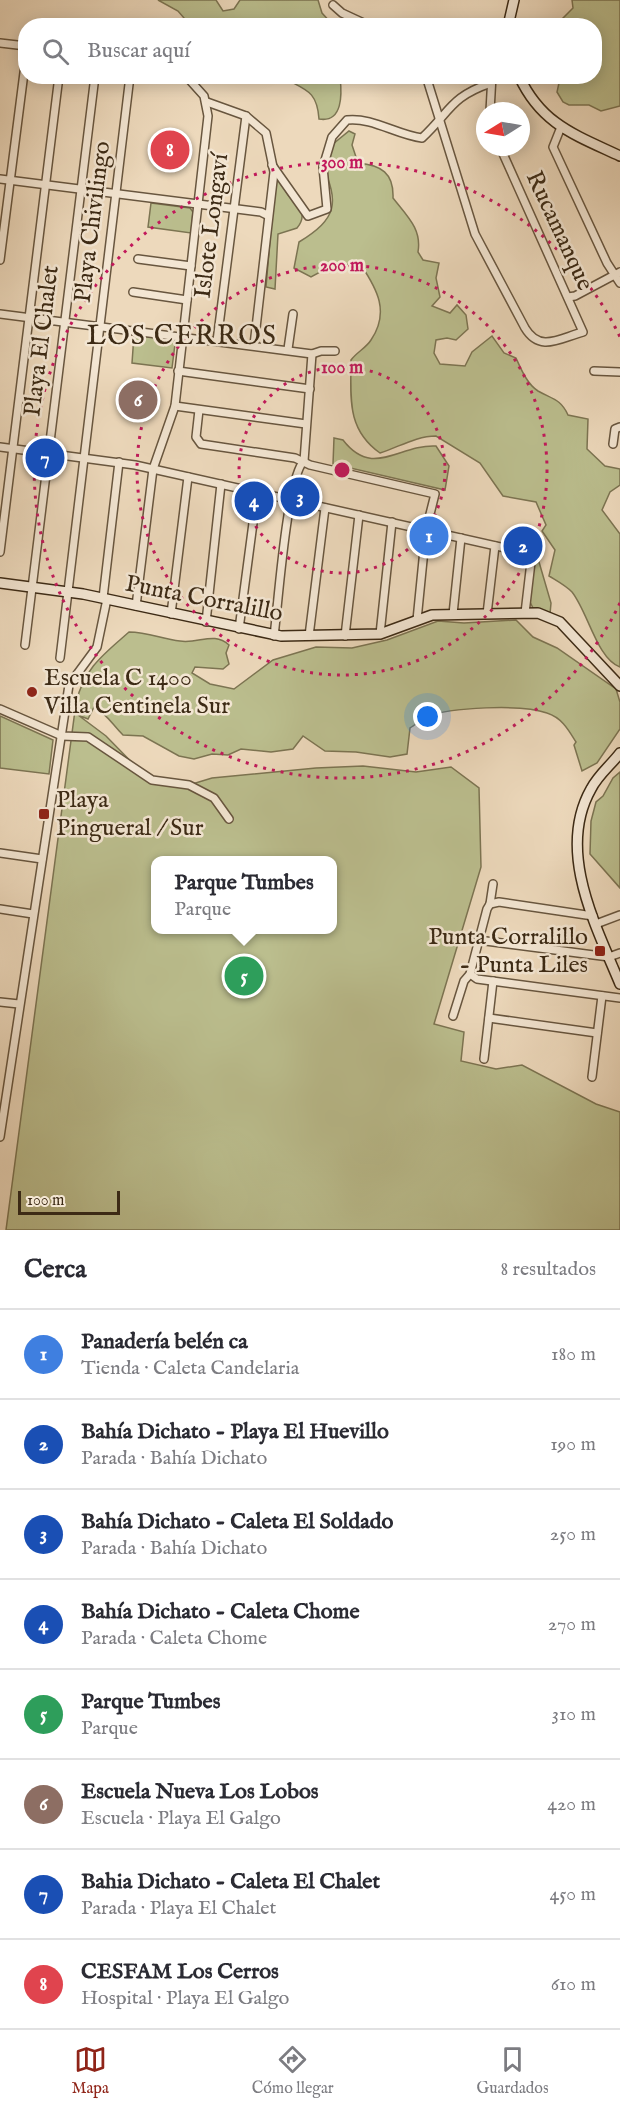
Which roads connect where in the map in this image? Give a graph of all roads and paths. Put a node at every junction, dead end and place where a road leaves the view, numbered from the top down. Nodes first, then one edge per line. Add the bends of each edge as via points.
1 (514, 0) edge
2 (333, 5) dead end
3 (353, 18) edge
4 (510, 18) edge
5 (0, 43) edge
6 (18, 45) edge
7 (22, 84) edge
8 (58, 84) edge
9 (94, 84) edge
10 (129, 84) edge
11 (194, 84) edge
12 (429, 84) edge
13 (484, 84) edge
14 (492, 84) edge
15 (524, 84) edge
16 (207, 102) junction
17 (491, 102) edge
18 (246, 116) junction
19 (441, 121) junction
20 (561, 127) junction
21 (504, 156) edge
22 (620, 156) edge
23 (272, 165) junction
24 (0, 179) edge
25 (10, 180) junction
26 (45, 185) junction
27 (81, 189) junction
28 (116, 194) junction
29 (199, 204) junction
30 (234, 208) junction
31 (267, 215) junction
32 (138, 259) dead end
33 (0, 260) edge
34 (191, 266) junction
35 (617, 273) edge
36 (620, 283) edge
37 (133, 292) dead end
38 (568, 297) junction
39 (187, 300) junction
40 (0, 314) edge
41 (293, 314) dead end
42 (29, 317) junction
43 (64, 322) junction
44 (100, 326) junction
45 (182, 336) junction
46 (217, 341) junction
47 (254, 345) junction
48 (288, 349) junction
49 (335, 351) dead end
50 (312, 354) junction
51 (178, 371) junction
52 (594, 371) dead end
53 (620, 372) edge
54 (310, 388) junction
55 (175, 406) junction
56 (199, 410) junction
57 (306, 424) junction
58 (620, 427) edge
59 (613, 444) dead end
60 (0, 447) edge
61 (13, 449) junction
62 (48, 453) junction
63 (85, 458) junction
64 (304, 461) junction
65 (119, 462) junction
66 (153, 470) junction
67 (188, 477) junction
68 (221, 484) junction
69 (256, 493) junction
70 (291, 501) junction
71 (325, 508) junction
72 (359, 515) junction
73 (392, 522) junction
74 (426, 530) junction
75 (461, 538) junction
76 (495, 546) junction
77 (0, 552) edge
78 (0, 583) edge
79 (32, 587) junction
80 (68, 592) junction
81 (105, 599) junction
82 (136, 606) junction
83 (525, 613) junction
84 (171, 614) junction
85 (453, 614) junction
86 (487, 614) junction
87 (417, 620) junction
88 (206, 622) junction
89 (239, 629) junction
90 (380, 634) junction
91 (274, 636) junction
92 (309, 636) junction
93 (345, 636) junction
94 (24, 645) dead end
95 (60, 658) dead end
96 (620, 686) edge
97 (0, 709) edge
98 (62, 736) junction
99 (620, 753) edge
100 (229, 819) dead end
101 (0, 853) edge
102 (42, 860) junction
103 (494, 884) dead end
104 (490, 904) junction
105 (0, 909) edge
106 (33, 914) junction
107 (620, 915) edge
108 (595, 920) junction
109 (478, 940) junction
110 (620, 952) edge
111 (609, 957) junction
112 (470, 974) junction
113 (493, 981) junction
114 (620, 984) edge
115 (602, 996) junction
116 (620, 998) edge
117 (0, 1002) edge
118 (19, 1004) junction
119 (453, 1016) dead end
120 (489, 1018) junction
121 (597, 1033) junction
122 (484, 1059) dead end
123 (592, 1077) dead end
124 (2, 1116) edge
125 (0, 1137) edge

1 - 4 street
2 - 3 street
5 - 6 street
7 - 25 street
8 - 26 street
9 - 27 street, Playa El Chalet
10 - 28 street, Playa Chivilingo
11 - 16 street
12 - 19 street
13 - 19 street via 460,96
14 - 17 street
15 - 20 street via 540,111
16 - 18 street
16 - 29 street
18 - 23 street via 266,133
18 - 30 street, Islote Longaví
19 - 23 street via 422,138 404,136 361,118 347,120 332,137 326,157 323,182 327,209 319,214 308,216
19 - 38 street, Rucamanque via 475,234 529,334 541,343 583,332
20 - 22 street
20 - 35 street via 553,147
21 - 38 street, Rucamanque
23 - 31 street via 274,178
24 - 25 street
25 - 26 street
25 - 33 street
26 - 27 street
26 - 42 street
27 - 28 street
27 - 43 street, Playa El Chalet
28 - 29 street
28 - 44 street, Playa Chivilingo
29 - 30 street
29 - 34 street
30 - 31 street
30 - 46 street, Islote Longaví
31 - 47 street
32 - 34 street
34 - 39 street
35 - 36 street
35 - 38 street
37 - 39 street
39 - 45 street
40 - 42 street
41 - 48 street
42 - 43 street
42 - 61 street
43 - 44 street
43 - 62 street, Playa El Chalet
44 - 45 street
44 - 63 street, Playa Chivilingo
45 - 46 street
45 - 51 street
46 - 47 street
47 - 48 street
48 - 50 street
49 - 50 street
50 - 54 street
51 - 54 street
51 - 55 street
52 - 53 street
54 - 57 street
55 - 56 street
55 - 66 street
56 - 57 street
56 - 64 street via 199,443
57 - 64 street
58 - 59 street via 615,429
60 - 61 street
61 - 62 street
61 - 77 street
62 - 63 street
62 - 79 street, Playa El Chalet
63 - 65 street
63 - 80 street, Playa Chivilingo
64 - 70 street via 297,470
64 - 74 street via 435,494
65 - 66 street
65 - 81 street
66 - 67 street
66 - 82 street
67 - 68 street
67 - 84 street
68 - 69 street
68 - 88 street
69 - 70 street
69 - 89 street
70 - 71 street
70 - 91 street
71 - 72 street
71 - 92 street
72 - 73 street
72 - 93 street
73 - 74 street
73 - 90 street
74 - 75 street
74 - 87 street
75 - 76 street
75 - 85 street
76 - 83 street via 523,552 530,559
76 - 86 street
78 - 79 street, Punta Corralillo
79 - 80 street, Punta Corralillo
79 - 94 street, Playa El Chalet
80 - 81 street, Punta Corralillo
80 - 95 street, Playa Chivilingo
81 - 82 street, Punta Corralillo
81 - 98 street via 97,647 69,685
82 - 84 street, Punta Corralillo
83 - 86 street, Punta Corralillo
83 - 96 street, Punta Corralillo via 544,614 560,622
84 - 88 street, Punta Corralillo
85 - 86 street, Punta Corralillo
85 - 87 street, Punta Corralillo
87 - 90 street, Punta Corralillo
88 - 89 street, Punta Corralillo
89 - 91 street, Punta Corralillo
90 - 93 street, Punta Corralillo
91 - 92 street, Punta Corralillo
92 - 93 street, Punta Corralillo
97 - 98 street
98 - 100 street via 88,737 152,780 189,785 214,798
98 - 102 street
99 - 108 street via 591,789 579,822 580,871
101 - 102 street
102 - 106 street
103 - 104 street
104 - 108 street via 499,902
104 - 109 street
105 - 106 street
106 - 118 street
107 - 108 street
108 - 111 street
109 - 111 street
109 - 112 street
110 - 111 street
111 - 114 street
112 - 113 street via 475,979
112 - 119 street
113 - 115 street
113 - 120 street
115 - 116 street
115 - 121 street
117 - 118 street
118 - 124 street
120 - 121 street
120 - 122 street
121 - 123 street
124 - 125 street

